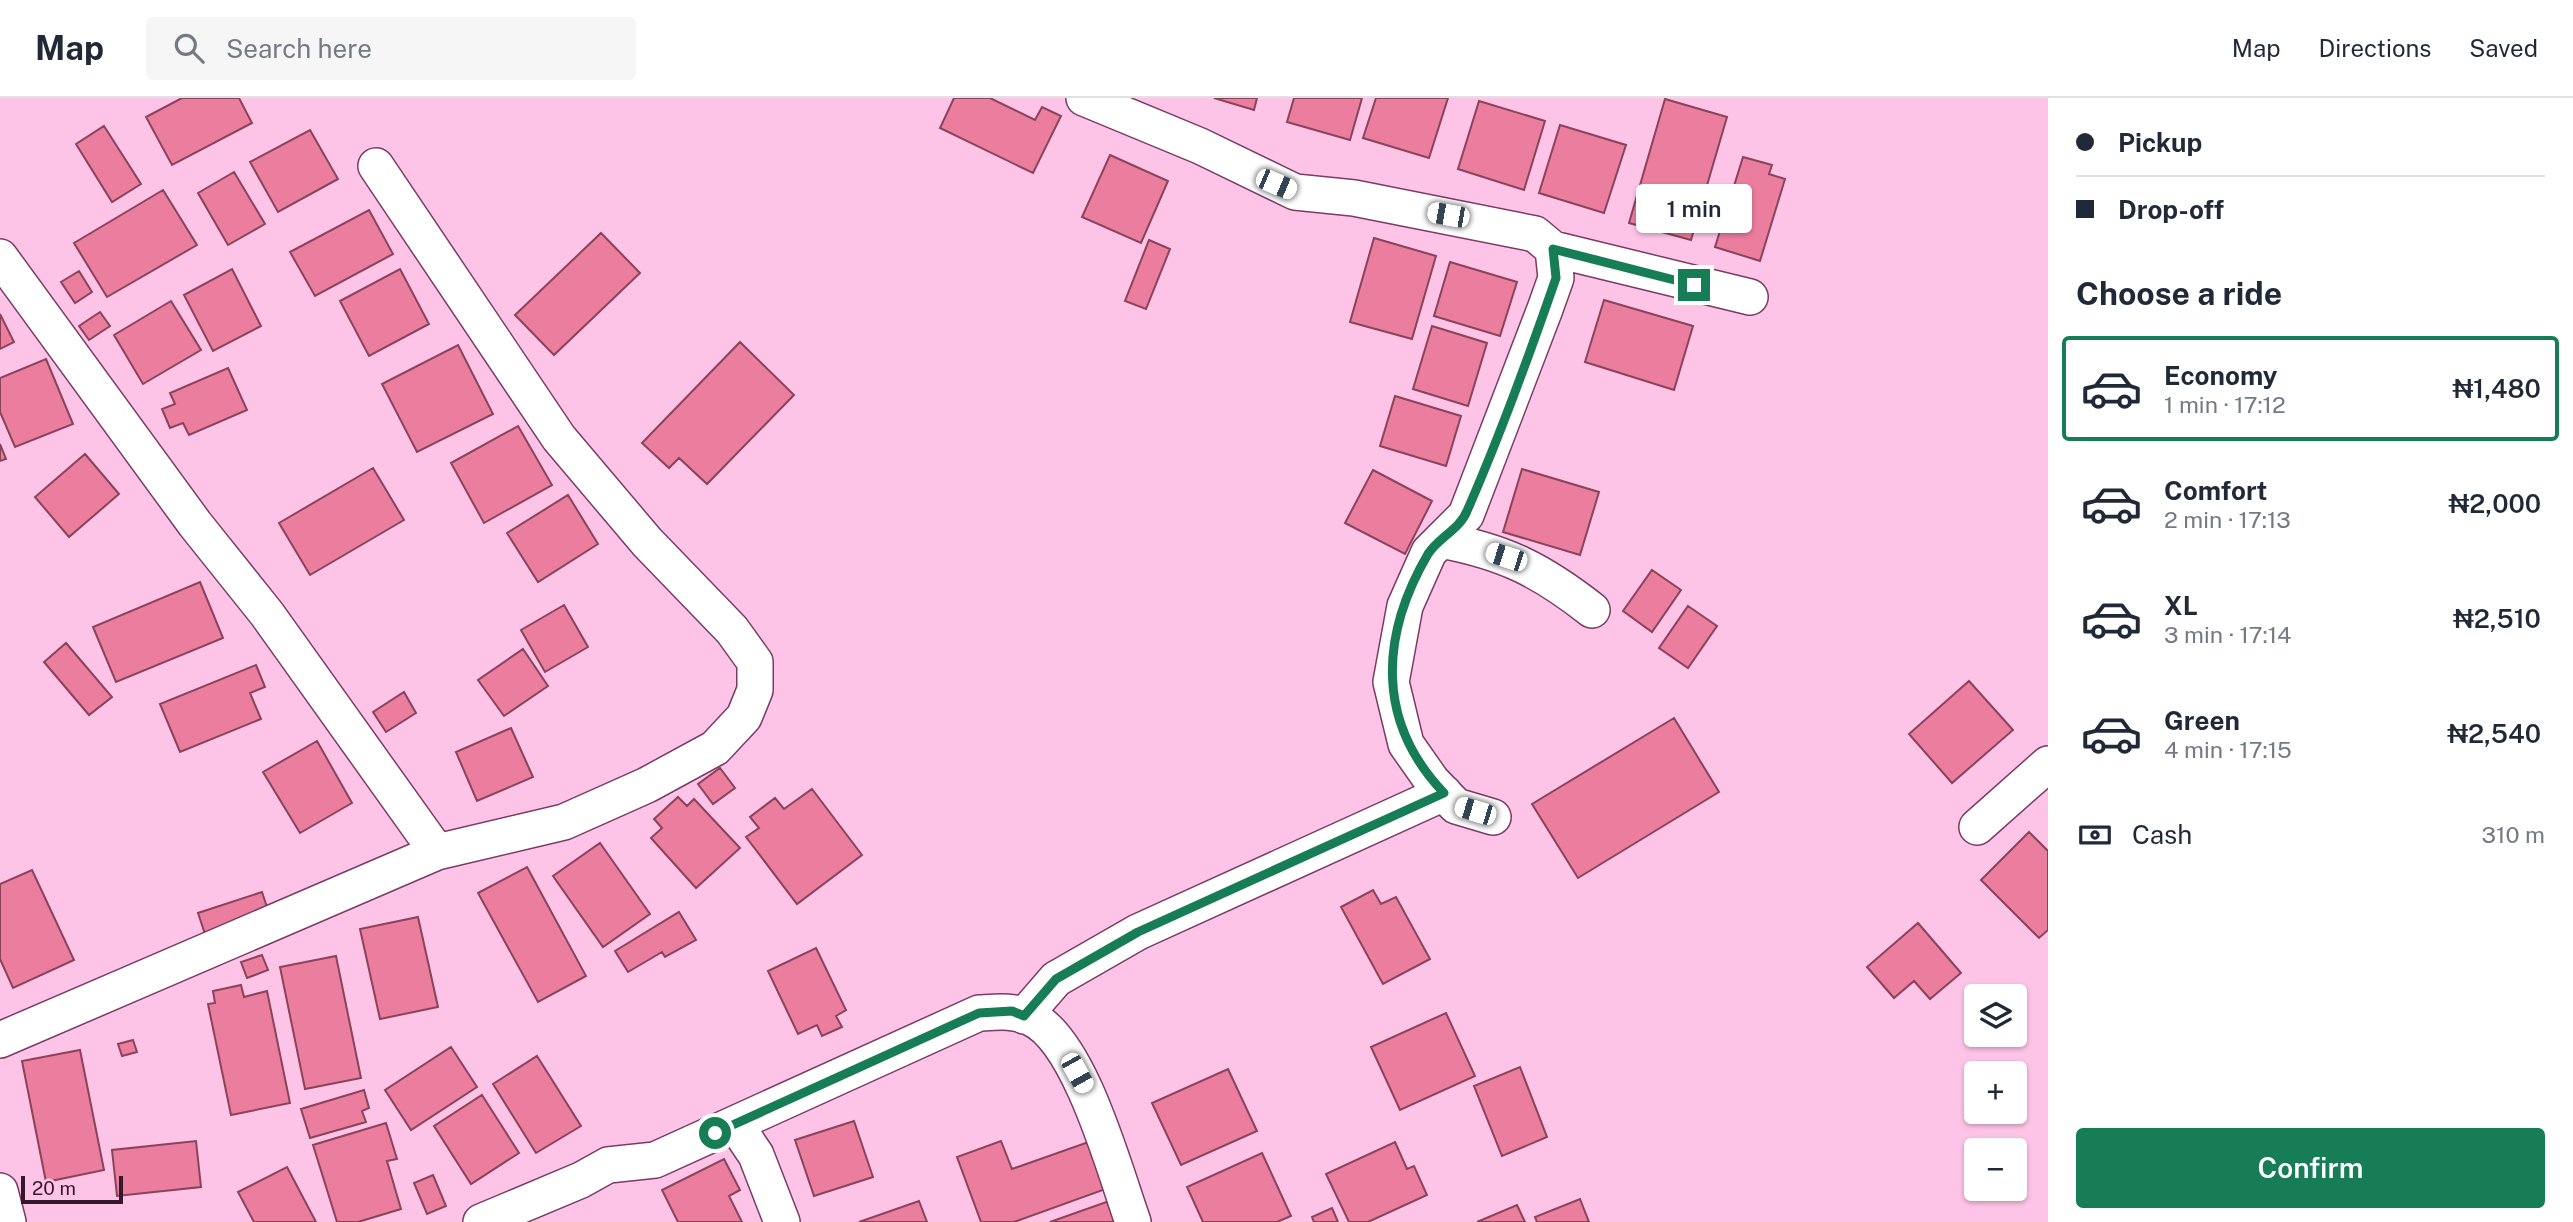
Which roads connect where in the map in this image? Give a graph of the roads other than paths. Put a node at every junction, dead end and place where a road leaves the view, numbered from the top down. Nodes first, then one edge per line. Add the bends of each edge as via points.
1 (1089, 99) edge
2 (376, 166) dead end
3 (1553, 249) junction
4 (0, 257) edge
5 (1749, 297) dead end
6 (1441, 540) junction
7 (1591, 610) dead end
8 (2048, 764) edge
9 (1444, 793) junction
10 (1493, 817) dead end
11 (1977, 827) dead end
12 (437, 852) junction
13 (1024, 1016) junction
14 (0, 1040) edge
15 (735, 1125) junction
16 (0, 1191) edge
17 (8, 1222) edge
18 (481, 1222) edge
19 (782, 1222) edge
20 (1133, 1222) edge

1 - 3 street via 1295,192 1472,220 1535,234
2 - 12 street via 559,438 647,542 732,630 755,662 755,690 744,717 715,748 564,822
3 - 5 street
3 - 6 street via 1556,278 1466,515
4 - 12 street via 195,524 267,614
6 - 7 street via 1506,557 1545,575
6 - 9 street via 1429,552 1405,606 1391,682 1406,744
8 - 11 street
9 - 10 street via 1457,806
9 - 13 street via 1138,932 1056,979
12 - 14 street
13 - 15 street via 1012,1011 979,1013
13 - 20 street via 1057,1038 1086,1091
15 - 18 street via 655,1160 608,1165
15 - 19 street via 756,1155
16 - 17 street

